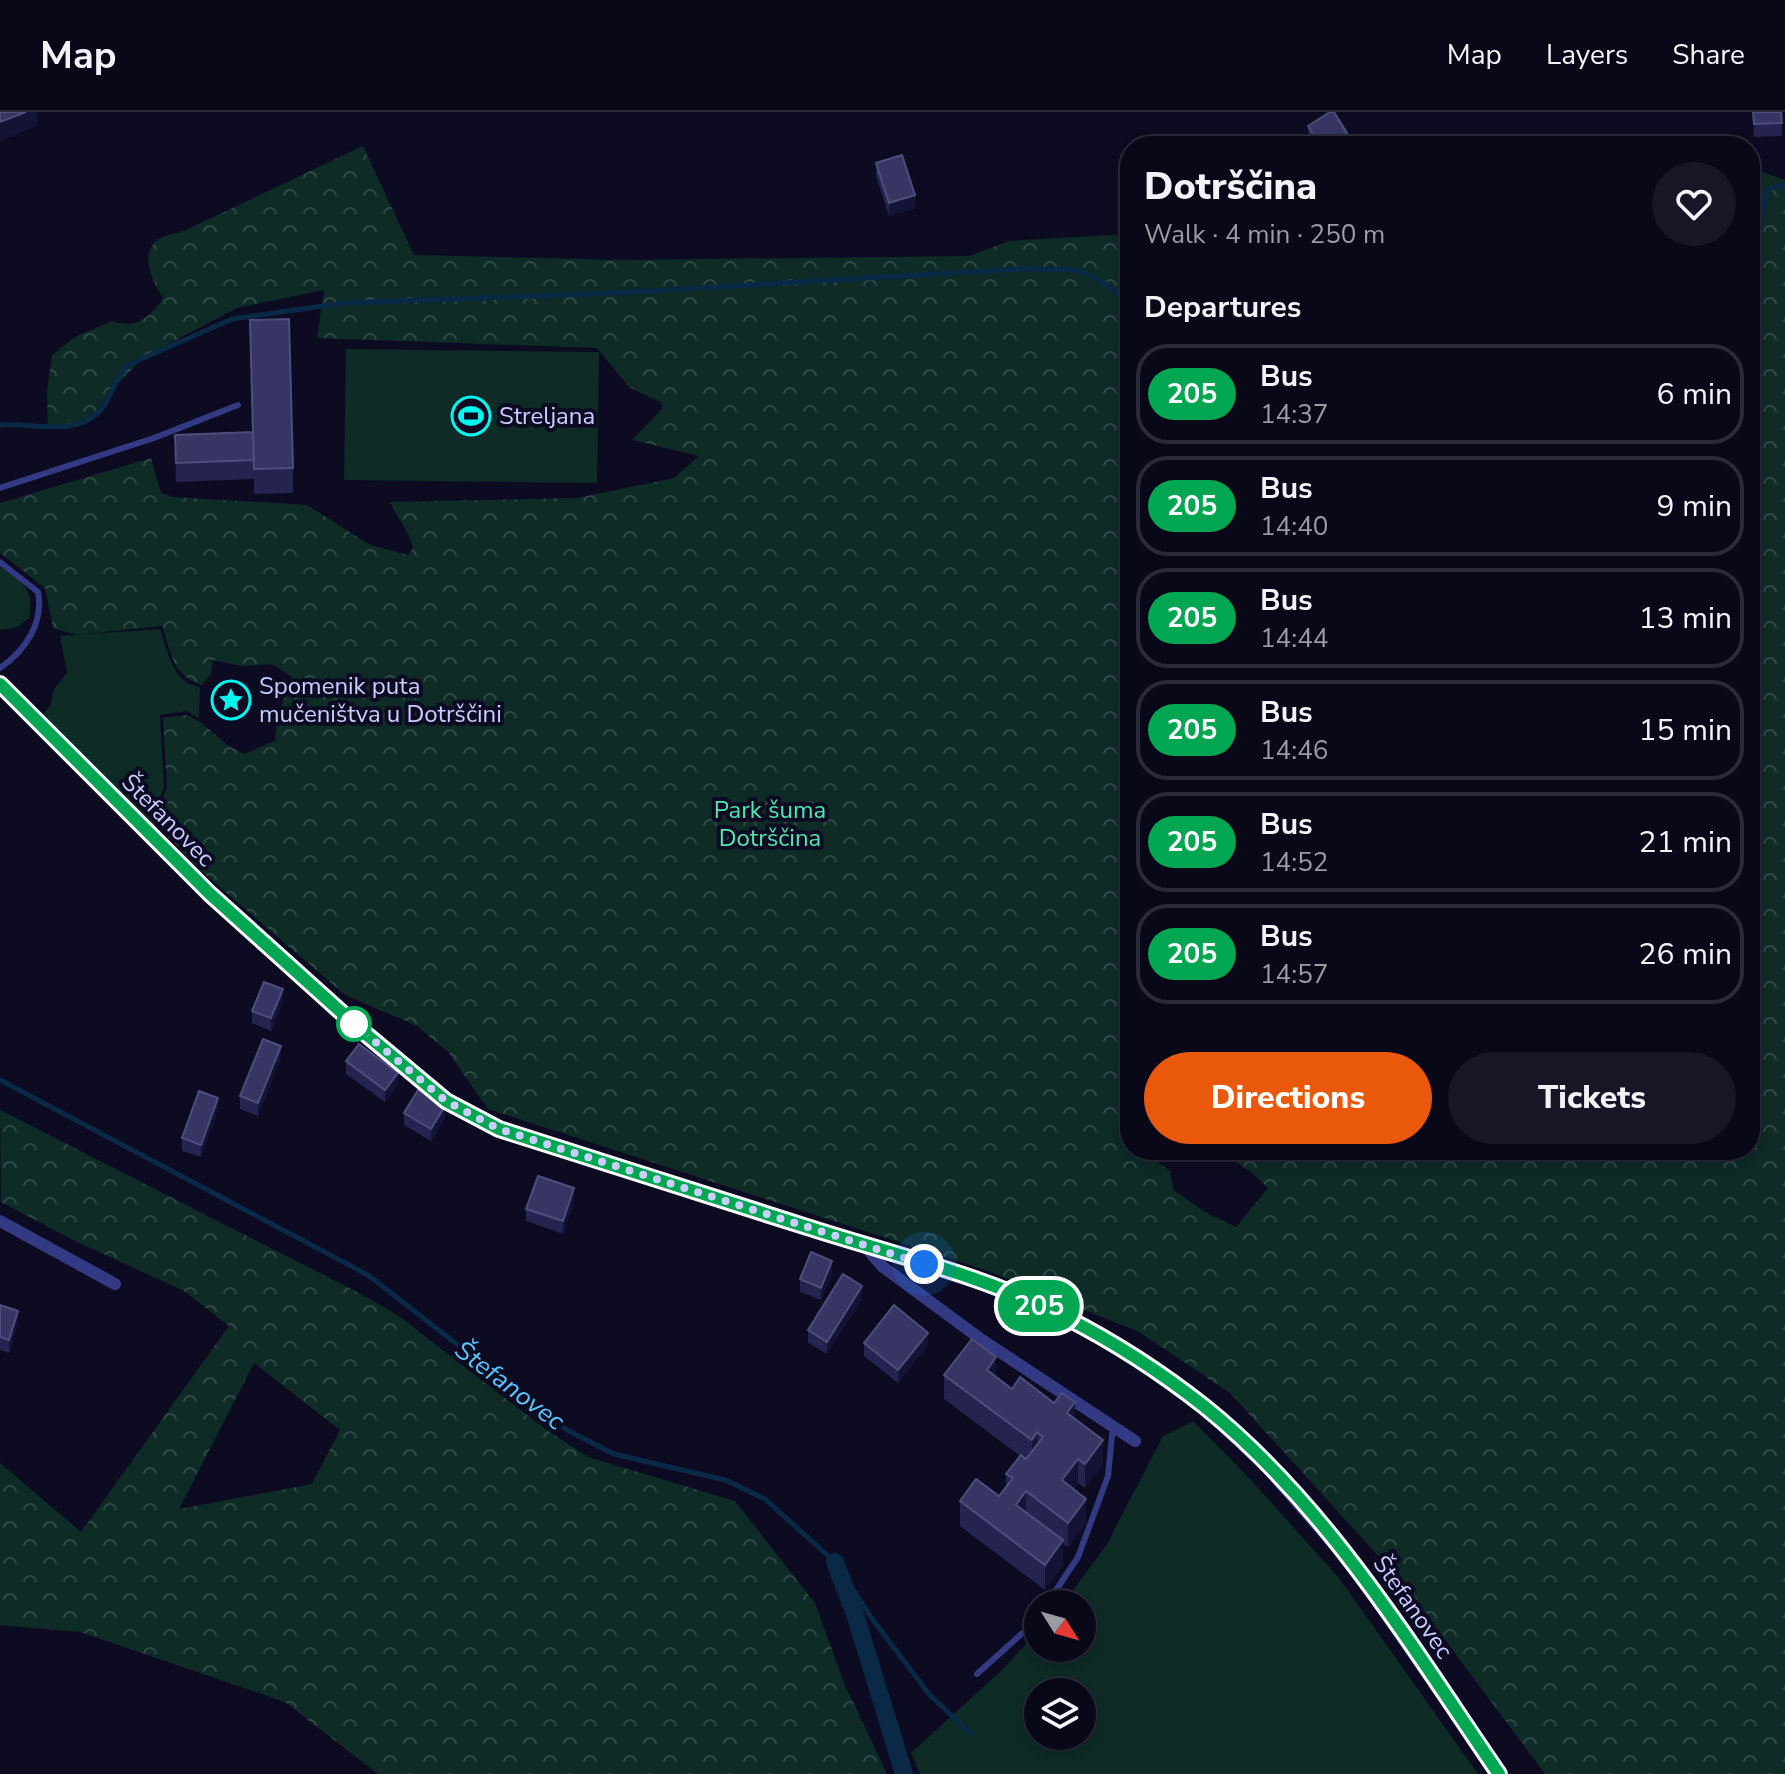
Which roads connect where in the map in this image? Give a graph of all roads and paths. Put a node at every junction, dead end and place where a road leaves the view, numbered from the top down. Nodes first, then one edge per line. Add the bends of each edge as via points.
1 (238, 405) dead end
2 (0, 488) edge
3 (0, 562) edge
4 (0, 668) edge
5 (0, 684) edge
6 (0, 1221) edge
7 (864, 1245) junction
8 (115, 1284) dead end
9 (1113, 1426) junction
10 (1135, 1441) dead end
11 (1056, 1590) edge
12 (1024, 1632) edge
13 (977, 1674) dead end
14 (1499, 1774) edge

1 - 2 lane
3 - 4 lane via 38,592 40,602 27,643
5 - 7 street, Štefanovec via 210,894 446,1101 499,1129
6 - 8 street
7 - 9 street, Štefanovec via 883,1267 982,1340
7 - 14 street, Štefanovec via 1062,1315 1129,1353 1206,1408 1268,1466 1353,1563
9 - 10 street, Štefanovec
9 - 11 lane via 1108,1476 1078,1557
12 - 13 lane

